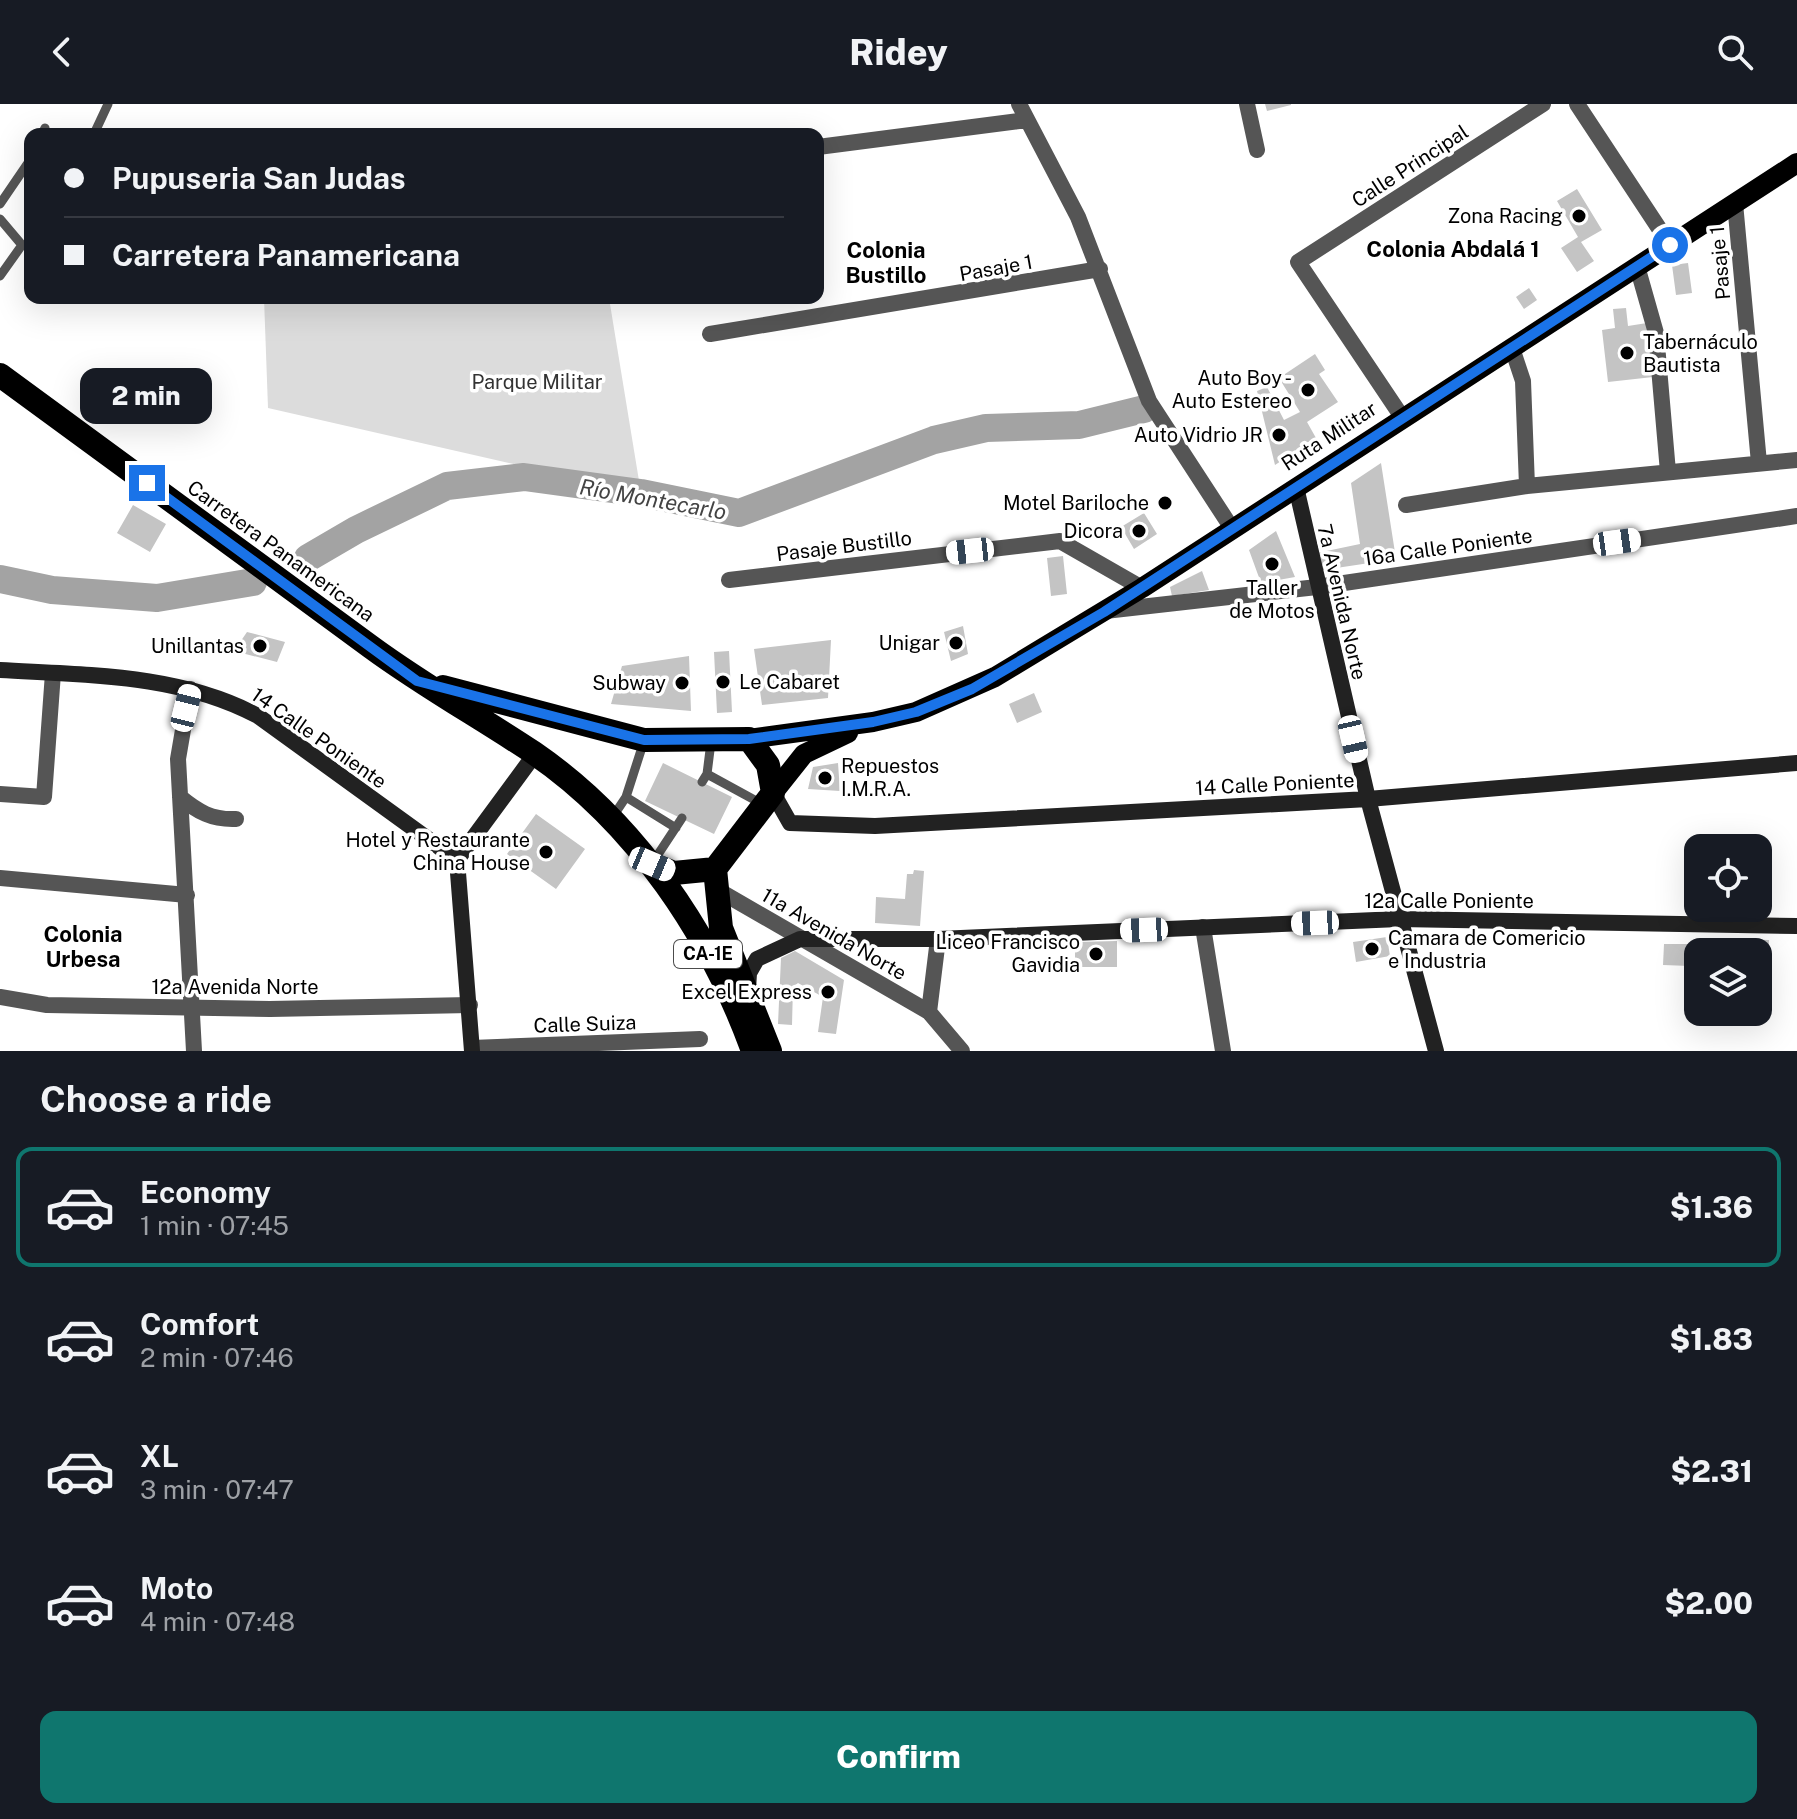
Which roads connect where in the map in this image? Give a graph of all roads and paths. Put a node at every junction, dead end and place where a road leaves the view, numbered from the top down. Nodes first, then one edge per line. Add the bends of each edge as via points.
1 (108, 104) edge
2 (1019, 104) edge
3 (1247, 104) edge
4 (1543, 104) edge
5 (1577, 104) edge
6 (1027, 120) junction
7 (97, 128) edge
8 (824, 146) edge
9 (1257, 150) dead end
10 (1797, 163) edge
11 (24, 169) edge
12 (1735, 203) junction
13 (0, 204) edge
14 (0, 219) edge
15 (1670, 245) junction
16 (1637, 266) junction
17 (1100, 269) junction
18 (0, 276) edge
19 (710, 334) dead end
20 (1512, 348) junction
21 (0, 375) edge
22 (1402, 417) junction
23 (1797, 460) edge
24 (1759, 463) junction
25 (1668, 472) junction
26 (1527, 486) junction
27 (1296, 487) junction
28 (1406, 505) dead end
29 (1797, 516) edge
30 (1231, 527) junction
31 (729, 580) dead end
32 (1317, 587) junction
33 (1142, 588) junction
34 (1104, 612) junction
35 (0, 670) edge
36 (53, 673) junction
37 (417, 681) junction
38 (190, 689) junction
39 (560, 719) junction
40 (873, 722) junction
41 (749, 739) junction
42 (644, 740) junction
43 (711, 742) junction
44 (535, 754) junction
45 (1797, 763) edge
46 (0, 794) edge
47 (180, 797) junction
48 (626, 797) junction
49 (768, 799) junction
50 (1368, 799) junction
51 (612, 818) junction
52 (682, 818) dead end
53 (236, 819) dead end
54 (676, 828) junction
55 (457, 860) junction
56 (652, 864) junction
57 (0, 878) edge
58 (716, 879) junction
59 (187, 895) junction
60 (1399, 919) junction
61 (1797, 926) edge
62 (1203, 927) junction
63 (800, 939) junction
64 (938, 939) junction
65 (748, 993) junction
66 (0, 997) edge
67 (470, 1005) junction
68 (193, 1008) junction
69 (929, 1012) junction
70 (700, 1039) dead end
71 (640, 1046) edge
72 (472, 1050) edge
73 (194, 1051) edge
74 (753, 1051) edge
75 (770, 1051) edge
76 (962, 1051) edge
77 (1223, 1051) edge
78 (1436, 1051) edge

1 - 7 lane
2 - 6 street
3 - 9 street
4 - 22 street, Calle Principal via 1298,262
5 - 15 street
6 - 8 street
6 - 17 street
10 - 12 main road, Ruta Militar
11 - 13 lane
12 - 15 main road, Ruta Militar
12 - 24 street, Pasaje 1
14 - 18 lane via 22,245
15 - 16 main road, Ruta Militar
16 - 20 main road, Ruta Militar
16 - 25 street via 1656,333
17 - 19 street, Pasaje 1
17 - 30 street via 1149,401
20 - 22 main road, Ruta Militar
20 - 26 street via 1523,381
21 - 37 highway, Carretera Panamericana / CA-1E
22 - 27 main road, Ruta Militar
23 - 24 street
24 - 25 street
25 - 26 street
26 - 28 street
27 - 30 main road, Ruta Militar
27 - 32 street, 7a Avenida Norte
29 - 32 street, 16a Calle Poniente
30 - 33 main road, Ruta Militar
31 - 33 street, Pasaje Bustillo via 1060,541
32 - 34 street, 16a Calle Poniente
32 - 50 street, 7a Avenida Norte
33 - 34 main road, Ruta Militar
34 - 40 main road, Ruta Militar via 972,689 916,712
35 - 36 street, 14 Calle Poniente
36 - 38 street, 14 Calle Poniente
36 - 46 street via 44,797
37 - 39 highway, Carretera Panamericana / CA-1E
37 - 44 highway, Carretera Panamericana / CA-1E
38 - 47 street via 181,727
38 - 55 street, 14 Calle Poniente via 258,716
39 - 42 highway, Carretera Panamericana / CA-1E
39 - 44 highway
40 - 41 main road, Ruta Militar
40 - 49 main road, Ruta Militar via 804,754
41 - 43 highway, Carretera Panamericana / CA-1E
41 - 49 highway via 768,765
42 - 43 highway, Carretera Panamericana / CA-1E
42 - 48 lane
43 - 49 lane via 705,778
44 - 51 highway, Carretera Panamericana / CA-1E
44 - 55 street
45 - 50 street, 14 Calle Poniente
47 - 53 street via 203,815
47 - 59 street
48 - 51 lane
48 - 54 lane
49 - 50 street, 14 Calle Poniente via 790,823 820,826
49 - 58 highway
50 - 60 street, 7a Avenida Norte
51 - 56 highway, Carretera Panamericana / CA-1E
52 - 54 lane
54 - 56 lane
55 - 67 street
56 - 58 highway
56 - 74 highway, CA-1E via 718,972
57 - 59 street
58 - 63 street, 11a Avenida Norte
58 - 65 highway, CA-1E via 721,928
59 - 68 street
60 - 61 street, 12a Calle Poniente
60 - 62 street, 12a Calle Poniente
60 - 78 street, 7a Avenida Norte
62 - 64 street, 12a Calle Poniente
62 - 77 street
63 - 64 street, 12a Calle Poniente
63 - 65 street, 12a Calle Poniente via 757,959 749,973
63 - 69 street, 11a Avenida Norte
64 - 69 street
65 - 75 highway, CA-1E
66 - 68 street, 12a Avenida Norte via 47,1005
67 - 68 street, 12a Avenida Norte
67 - 72 street
68 - 73 street
69 - 76 street, 11a Avenida Norte
70 - 71 street, Calle Suiza
71 - 72 street, Calle Suiza

